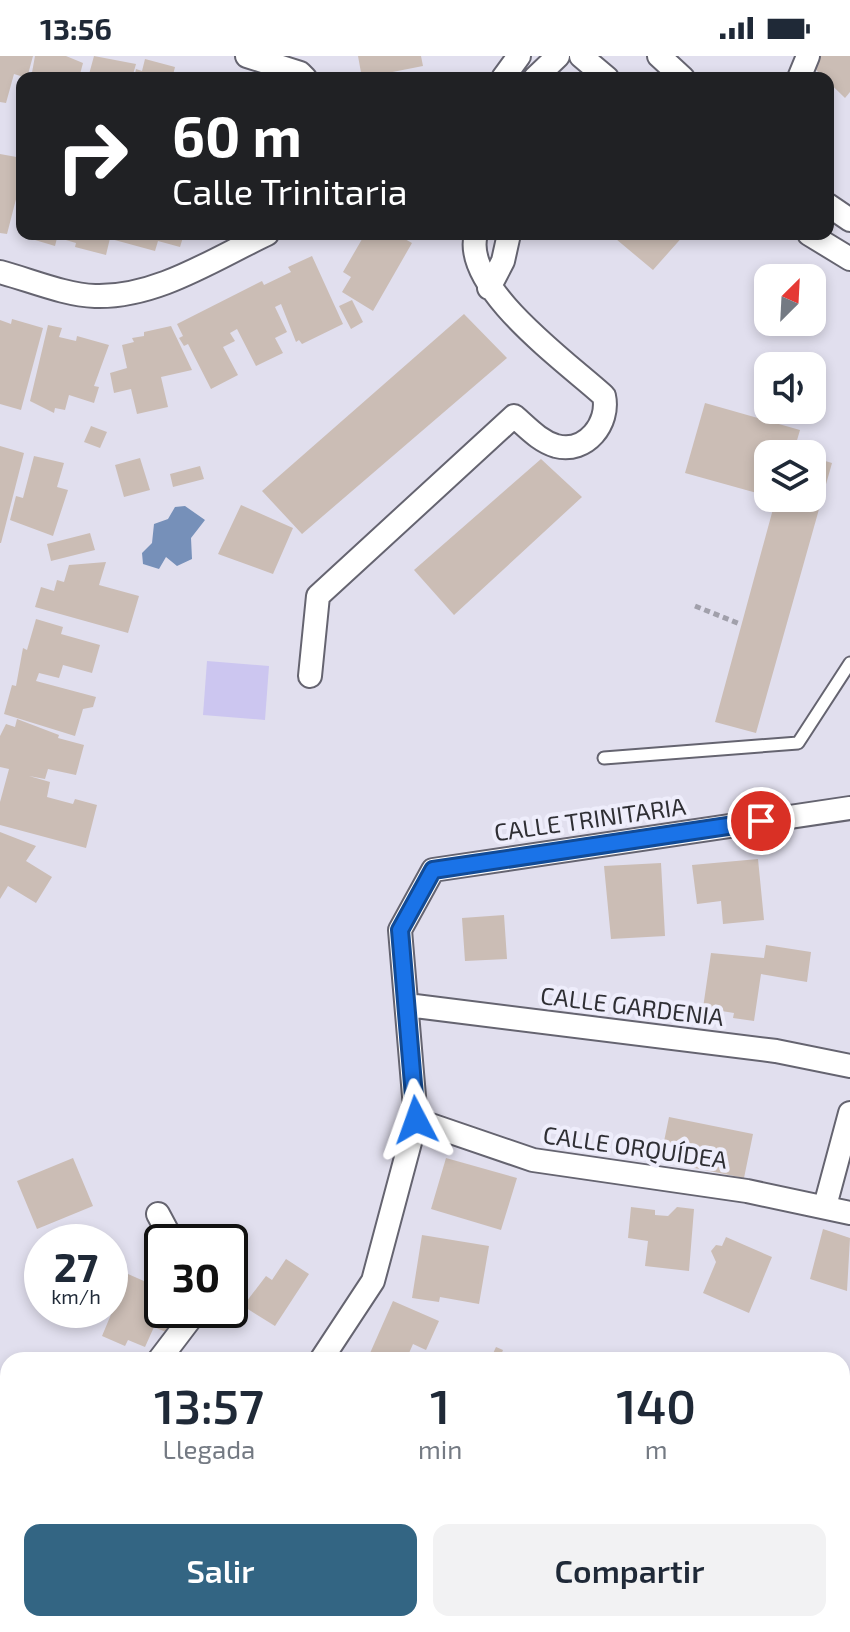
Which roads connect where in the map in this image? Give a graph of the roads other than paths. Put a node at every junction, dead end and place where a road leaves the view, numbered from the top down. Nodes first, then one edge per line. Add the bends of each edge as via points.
1 (247, 56) edge
2 (558, 56) edge
3 (581, 56) edge
4 (659, 56) edge
5 (297, 72) edge
6 (541, 72) edge
7 (600, 72) edge
8 (676, 72) edge
9 (254, 240) edge
10 (476, 240) edge
11 (508, 240) edge
12 (819, 240) edge
13 (850, 259) edge
14 (0, 272) edge
15 (489, 288) junction
16 (850, 663) edge
17 (310, 676) dead end
18 (604, 758) dead end
19 (850, 808) edge
20 (407, 1005) junction
21 (850, 1066) edge
22 (850, 1113) edge
23 (416, 1120) junction
24 (825, 1206) junction
25 (850, 1213) edge
26 (158, 1214) dead end
27 (163, 1224) edge
28 (183, 1328) edge
29 (165, 1352) edge
30 (326, 1352) edge

1 - 5 street
2 - 6 street
3 - 7 street
4 - 8 street
9 - 14 street via 158,286 123,295 93,296
10 - 15 street via 476,261
11 - 15 street
12 - 13 street
15 - 17 street via 604,396 605,416 598,430 572,447 540,439 514,416 318,596
16 - 18 lane via 798,743
19 - 20 street, CALLE TRINITARIA via 433,870 400,930
20 - 21 street, CALLE GARDENIA via 776,1051
20 - 23 street
22 - 24 street
23 - 24 street, CALLE ORQUÍDEA via 533,1160
23 - 30 street via 373,1281
24 - 25 street, CALLE ORQUÍDEA
26 - 27 street
28 - 29 street

